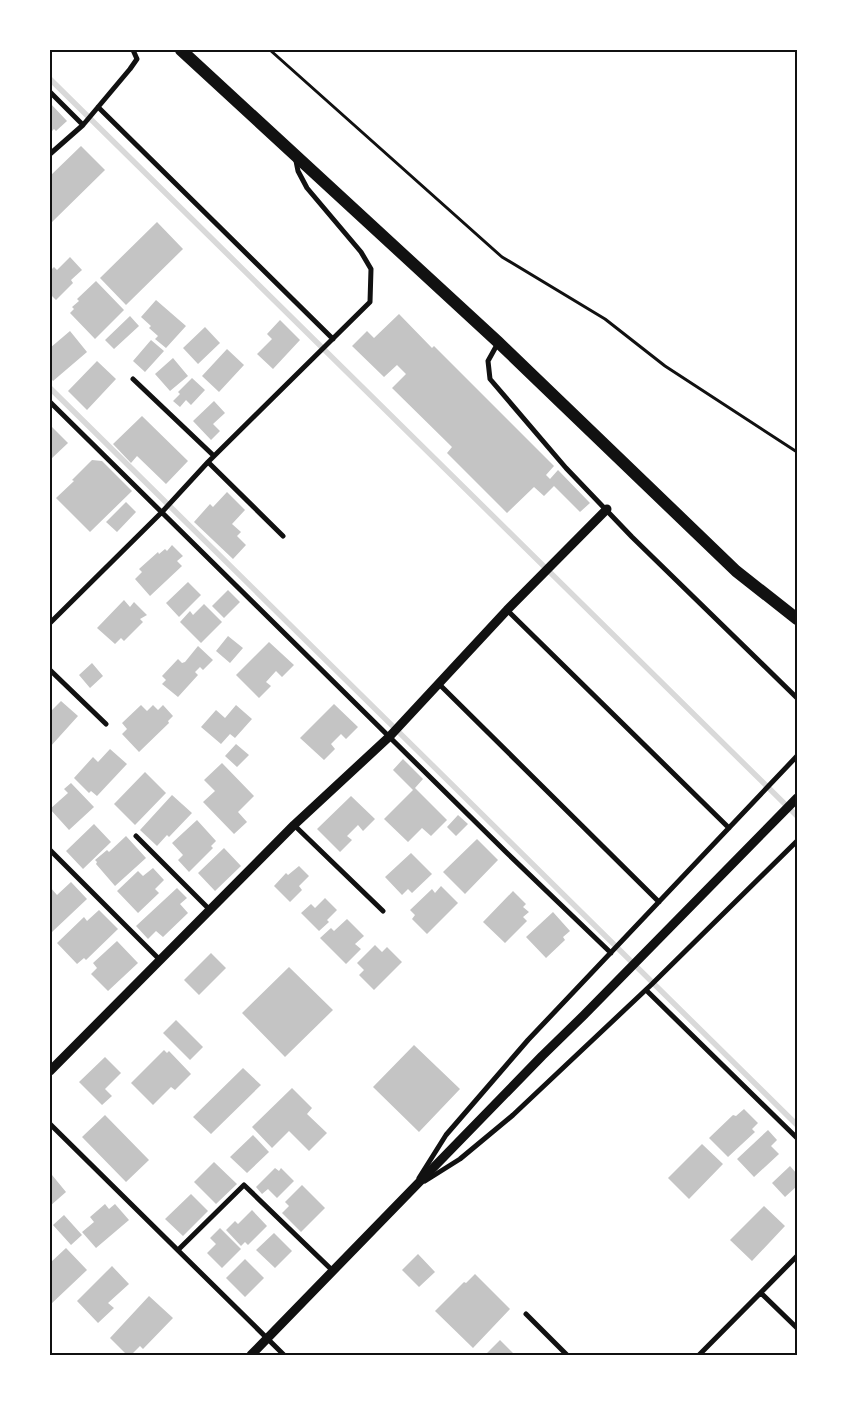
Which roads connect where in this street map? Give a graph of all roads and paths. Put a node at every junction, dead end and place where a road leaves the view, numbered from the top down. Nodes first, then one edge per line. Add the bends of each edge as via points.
1 (133, 50) edge
2 (181, 50) edge
3 (270, 50) edge
4 (50, 92) edge
5 (98, 107) junction
6 (87, 120) junction
7 (293, 152) junction
8 (50, 154) edge
9 (333, 339) junction
10 (498, 342) junction
11 (133, 379) dead end
12 (50, 402) edge
13 (797, 452) edge
14 (214, 456) junction
15 (208, 462) junction
16 (164, 509) junction
17 (607, 509) junction
18 (282, 536) dead end
19 (507, 610) junction
20 (797, 618) edge
21 (50, 623) edge
22 (50, 670) edge
23 (440, 684) junction
24 (797, 698) edge
25 (106, 724) dead end
26 (395, 731) junction
27 (797, 756) edge
28 (797, 798) edge
29 (294, 825) junction
30 (729, 828) junction
31 (136, 836) dead end
32 (797, 841) edge
33 (50, 850) edge
34 (659, 902) junction
35 (210, 910) junction
36 (383, 911) dead end
37 (613, 951) junction
38 (160, 960) junction
39 (646, 990) junction
40 (50, 1071) edge
41 (50, 1124) edge
42 (797, 1138) edge
43 (412, 1189) junction
44 (178, 1250) junction
45 (797, 1256) edge
46 (333, 1271) junction
47 (761, 1293) junction
48 (526, 1314) dead end
49 (797, 1328) edge
50 (268, 1338) junction
51 (251, 1355) edge
52 (284, 1355) edge
53 (567, 1355) edge
54 (699, 1355) edge

1 - 5 street via 137,59
2 - 7 main road
3 - 13 path via 502,257 605,319 665,366
4 - 6 street
5 - 6 street
5 - 9 street
6 - 8 street
7 - 9 street via 307,188 361,252 371,269 370,302
7 - 10 main road
9 - 14 street
10 - 17 street via 488,361 490,379 566,468
10 - 20 main road via 736,571
11 - 14 street
12 - 16 street
14 - 15 street
15 - 16 street
15 - 18 street
16 - 21 street
16 - 26 street
17 - 19 street
17 - 24 street via 632,538
19 - 23 street
19 - 30 street
22 - 25 street
23 - 26 street
23 - 34 street
26 - 29 street
26 - 37 street via 507,853
27 - 30 street
28 - 43 street
29 - 35 street
29 - 36 street
30 - 34 street
31 - 35 street
32 - 39 street
33 - 38 street
34 - 37 street
35 - 38 street
37 - 43 street via 528,1040 446,1136
38 - 40 street
39 - 42 street
39 - 43 street via 513,1115 460,1159
41 - 44 street
43 - 46 street
44 - 46 street via 244,1185
44 - 50 street
45 - 47 street
46 - 50 street
47 - 49 street
47 - 54 street
48 - 53 street
50 - 51 street
50 - 52 street

